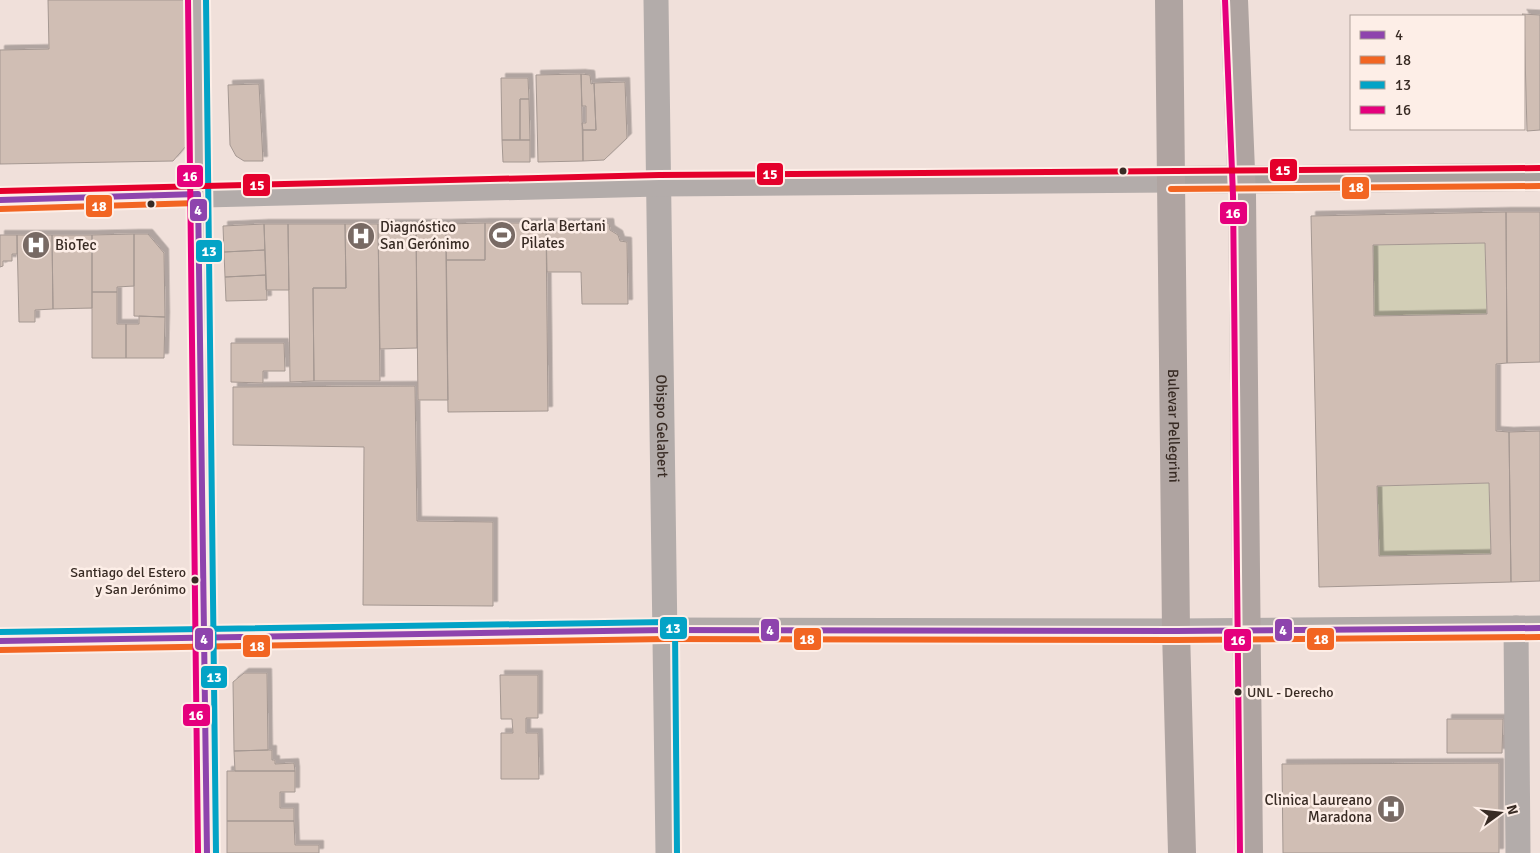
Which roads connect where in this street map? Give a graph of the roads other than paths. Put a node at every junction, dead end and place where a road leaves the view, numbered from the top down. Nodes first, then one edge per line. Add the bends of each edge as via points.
1 (197, 0) edge
2 (656, 0) edge
3 (1169, 0) edge
4 (1234, 0) edge
5 (1540, 177) edge
6 (1170, 180) junction
7 (1242, 180) junction
8 (659, 184) junction
9 (198, 194) junction
10 (0, 200) edge
11 (1528, 628) edge
12 (666, 630) junction
13 (1246, 631) junction
14 (1176, 632) junction
15 (204, 639) junction
16 (0, 641) edge
17 (207, 853) edge
18 (668, 853) edge
19 (1182, 853) edge
20 (1249, 853) edge
21 (1518, 853) edge

1 - 9 street
2 - 8 street, Obispo Gelabert
3 - 6 main road, Bulevar Pellegrini
4 - 7 main road
5 - 7 main road
6 - 7 main road
6 - 8 street
6 - 14 main road, Bulevar Pellegrini
7 - 13 main road
8 - 9 street
8 - 12 street, Obispo Gelabert
9 - 10 street
9 - 15 street
11 - 13 street
11 - 21 street
12 - 14 street
12 - 15 street
12 - 18 street, Obispo Gelabert
13 - 14 street
13 - 20 main road
14 - 19 main road, Bulevar Pellegrini
15 - 16 street
15 - 17 street

